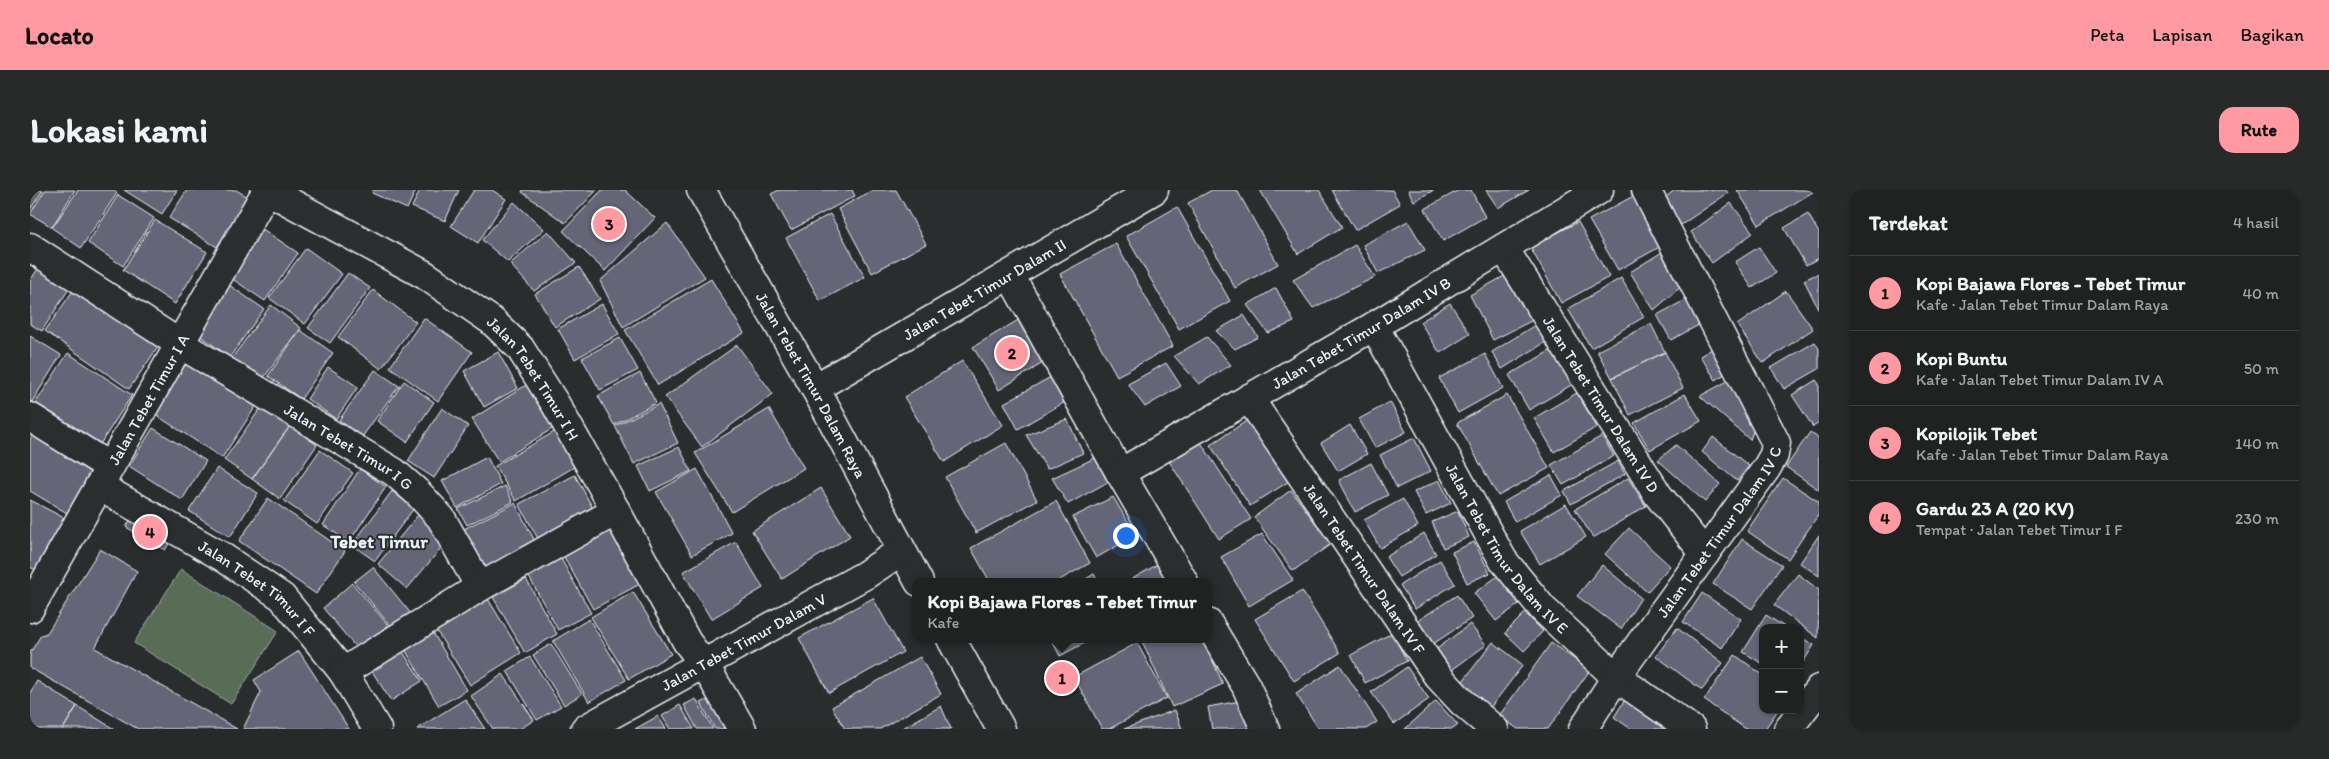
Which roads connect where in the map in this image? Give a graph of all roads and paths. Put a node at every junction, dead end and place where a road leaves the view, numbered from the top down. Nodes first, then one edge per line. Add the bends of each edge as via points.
1 (267, 190) edge
2 (701, 190) edge
3 (1154, 190) edge
4 (1600, 190) edge
5 (1646, 190) edge
6 (30, 247) edge
7 (1504, 248) junction
8 (1010, 275) junction
9 (1374, 326) junction
10 (180, 344) junction
11 (815, 388) junction
12 (1249, 398) junction
13 (30, 417) edge
14 (1120, 473) junction
15 (105, 476) junction
16 (616, 510) junction
17 (901, 551) junction
18 (1705, 554) junction
19 (917, 578) edge
20 (1182, 578) edge
21 (480, 587) junction
22 (32, 601) edge
23 (1212, 630) edge
24 (953, 643) edge
25 (704, 664) junction
26 (343, 672) junction
27 (1616, 678) junction
28 (1819, 689) edge
29 (377, 729) edge
30 (585, 729) edge
31 (742, 729) edge
32 (1001, 729) edge
33 (1266, 729) edge
34 (1494, 729) edge
35 (1583, 729) edge
36 (1691, 729) edge
37 (1788, 729) edge

1 - 10 street, Jalan Tebet Timur I A
1 - 16 street, Jalan Tebet Timur I H via 425,275 492,321 520,348
2 - 11 street, Jalan Tebet Timur Dalam Raya
3 - 8 street, Jalan Tebet Timur Dalam II
4 - 7 street, Jalan Tebet Timur Dalam IV B
5 - 18 street, Jalan Tebet Timur Dalam IV C via 1776,442 1766,469
6 - 10 street, Jalan Tebet Timur I G
7 - 9 street, Jalan Tebet Timur Dalam IV B
7 - 18 street, Jalan Tebet Timur Dalam IV D via 1658,495
8 - 11 street, Jalan Tebet Timur Dalam II
8 - 14 street
9 - 12 street, Jalan Tebet Timur Dalam IV B
9 - 27 street, Jalan Tebet Timur Dalam IV E via 1503,560 1543,609
10 - 15 street, Jalan Tebet Timur I A
10 - 21 street, Jalan Tebet Timur I G via 394,472 441,518
11 - 17 street, Jalan Tebet Timur Dalam Raya
12 - 14 street, Jalan Tebet Timur Dalam IV B
12 - 34 street, Jalan Tebet Timur Dalam IV F via 1437,675
13 - 15 street, Jalan Tebet Timur I F
14 - 20 street
15 - 22 street, Jalan Tebet Timur I A
15 - 26 street, Jalan Tebet Timur I F via 282,597
16 - 21 street
16 - 25 street, Jalan Tebet Timur I H via 687,642
17 - 19 street, Jalan Tebet Timur Dalam Raya
17 - 25 street, Jalan Tebet Timur Dalam V via 865,575
18 - 27 street, Jalan Tebet Timur Dalam IV C
21 - 26 street
23 - 33 street via 1246,686
24 - 32 street
25 - 30 street, Jalan Tebet Timur Dalam V
25 - 31 street, Jalan Tebet Timur I H
26 - 29 street, Jalan Tebet Timur I F
27 - 35 street, Jalan Tebet Timur Dalam IV C
27 - 36 street, Jalan Tebet Timur Dalam IV E
28 - 37 street

